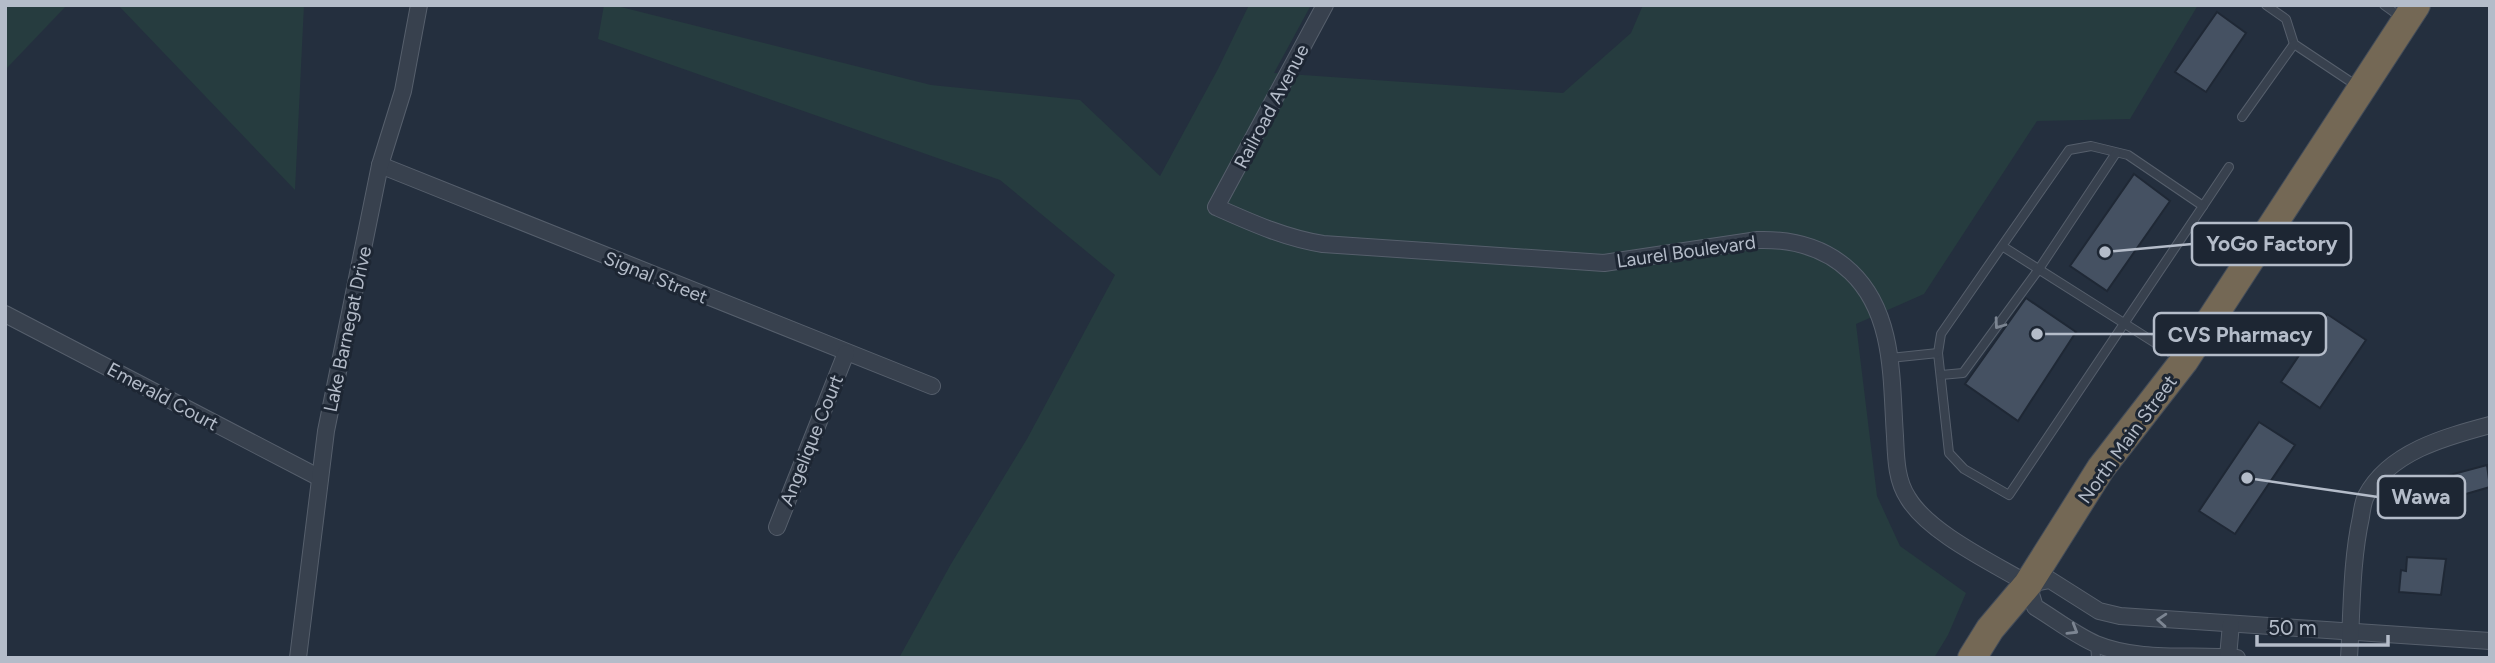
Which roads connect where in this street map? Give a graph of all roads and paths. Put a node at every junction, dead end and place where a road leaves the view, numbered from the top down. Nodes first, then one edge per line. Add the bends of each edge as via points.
1 (419, 5) edge
2 (1325, 5) edge
3 (2266, 5) edge
4 (2402, 10) edge
5 (2294, 44) junction
6 (2361, 89) junction
7 (2242, 117) dead end
8 (2116, 153) junction
9 (380, 165) junction
10 (2229, 167) dead end
11 (2203, 205) junction
12 (1216, 207) joint
13 (2002, 246) junction
14 (2039, 269) junction
15 (5, 314) edge
16 (2123, 323) junction
17 (1938, 353) junction
18 (846, 354) junction
19 (1890, 358) junction
20 (2184, 361) junction
21 (1941, 375) junction
22 (932, 386) dead end
23 (2490, 425) edge
24 (320, 478) junction
25 (777, 527) dead end
26 (2028, 584) junction
27 (2231, 624) junction
28 (2351, 632) junction
29 (2490, 641) edge
30 (2096, 651) edge
31 (2228, 657) edge
32 (298, 658) edge
33 (1972, 658) edge
34 (2237, 658) edge
35 (2349, 658) edge

1 - 9 street, Lake Barnegat Drive via 403,91
2 - 12 street, Railroad Avenue
3 - 5 lane via 2286,19
4 - 6 highway, North Main Street
5 - 6 lane
5 - 7 lane
6 - 20 highway, North Main Street
8 - 11 lane via 2128,155
8 - 13 lane via 2091,146 2069,150
8 - 14 lane
9 - 18 street, Signal Street
9 - 24 street, Lake Barnegat Drive
10 - 11 lane
11 - 16 lane
12 - 19 street, Laurel Boulevard via 1293,239 1323,244 1570,262 1604,263 1758,240 1799,243 1820,250 1862,282 1885,329
13 - 14 lane
13 - 17 lane via 1941,334
14 - 16 lane
14 -> 21 lane via 1963,373
15 - 24 street, Emerald Court
16 - 20 lane
16 - 21 lane via 2009,495 1964,469 1949,453
17 - 19 lane
17 - 21 lane
18 - 22 street, Signal Street
18 - 25 street, Angelique Court
19 - 26 street, Laurel Boulevard via 1897,466 1908,498 1939,530
20 - 26 highway, North Main Street via 2101,468
23 - 28 street via 2424,446 2400,460 2365,498 2358,529
24 - 32 street, Lake Barnegat Drive
27 -> 26 street, Laurel Boulevard via 2120,616 2099,611 2050,580
26 -> 30 street, Laurel Boulevard via 2035,607
26 - 33 highway, North Main Street
27 - 28 street, Laurel Boulevard
27 - 31 street
28 - 29 street, Laurel Boulevard
28 - 35 street
30 - 31 street, Laurel Boulevard
31 - 34 street, Laurel Boulevard

